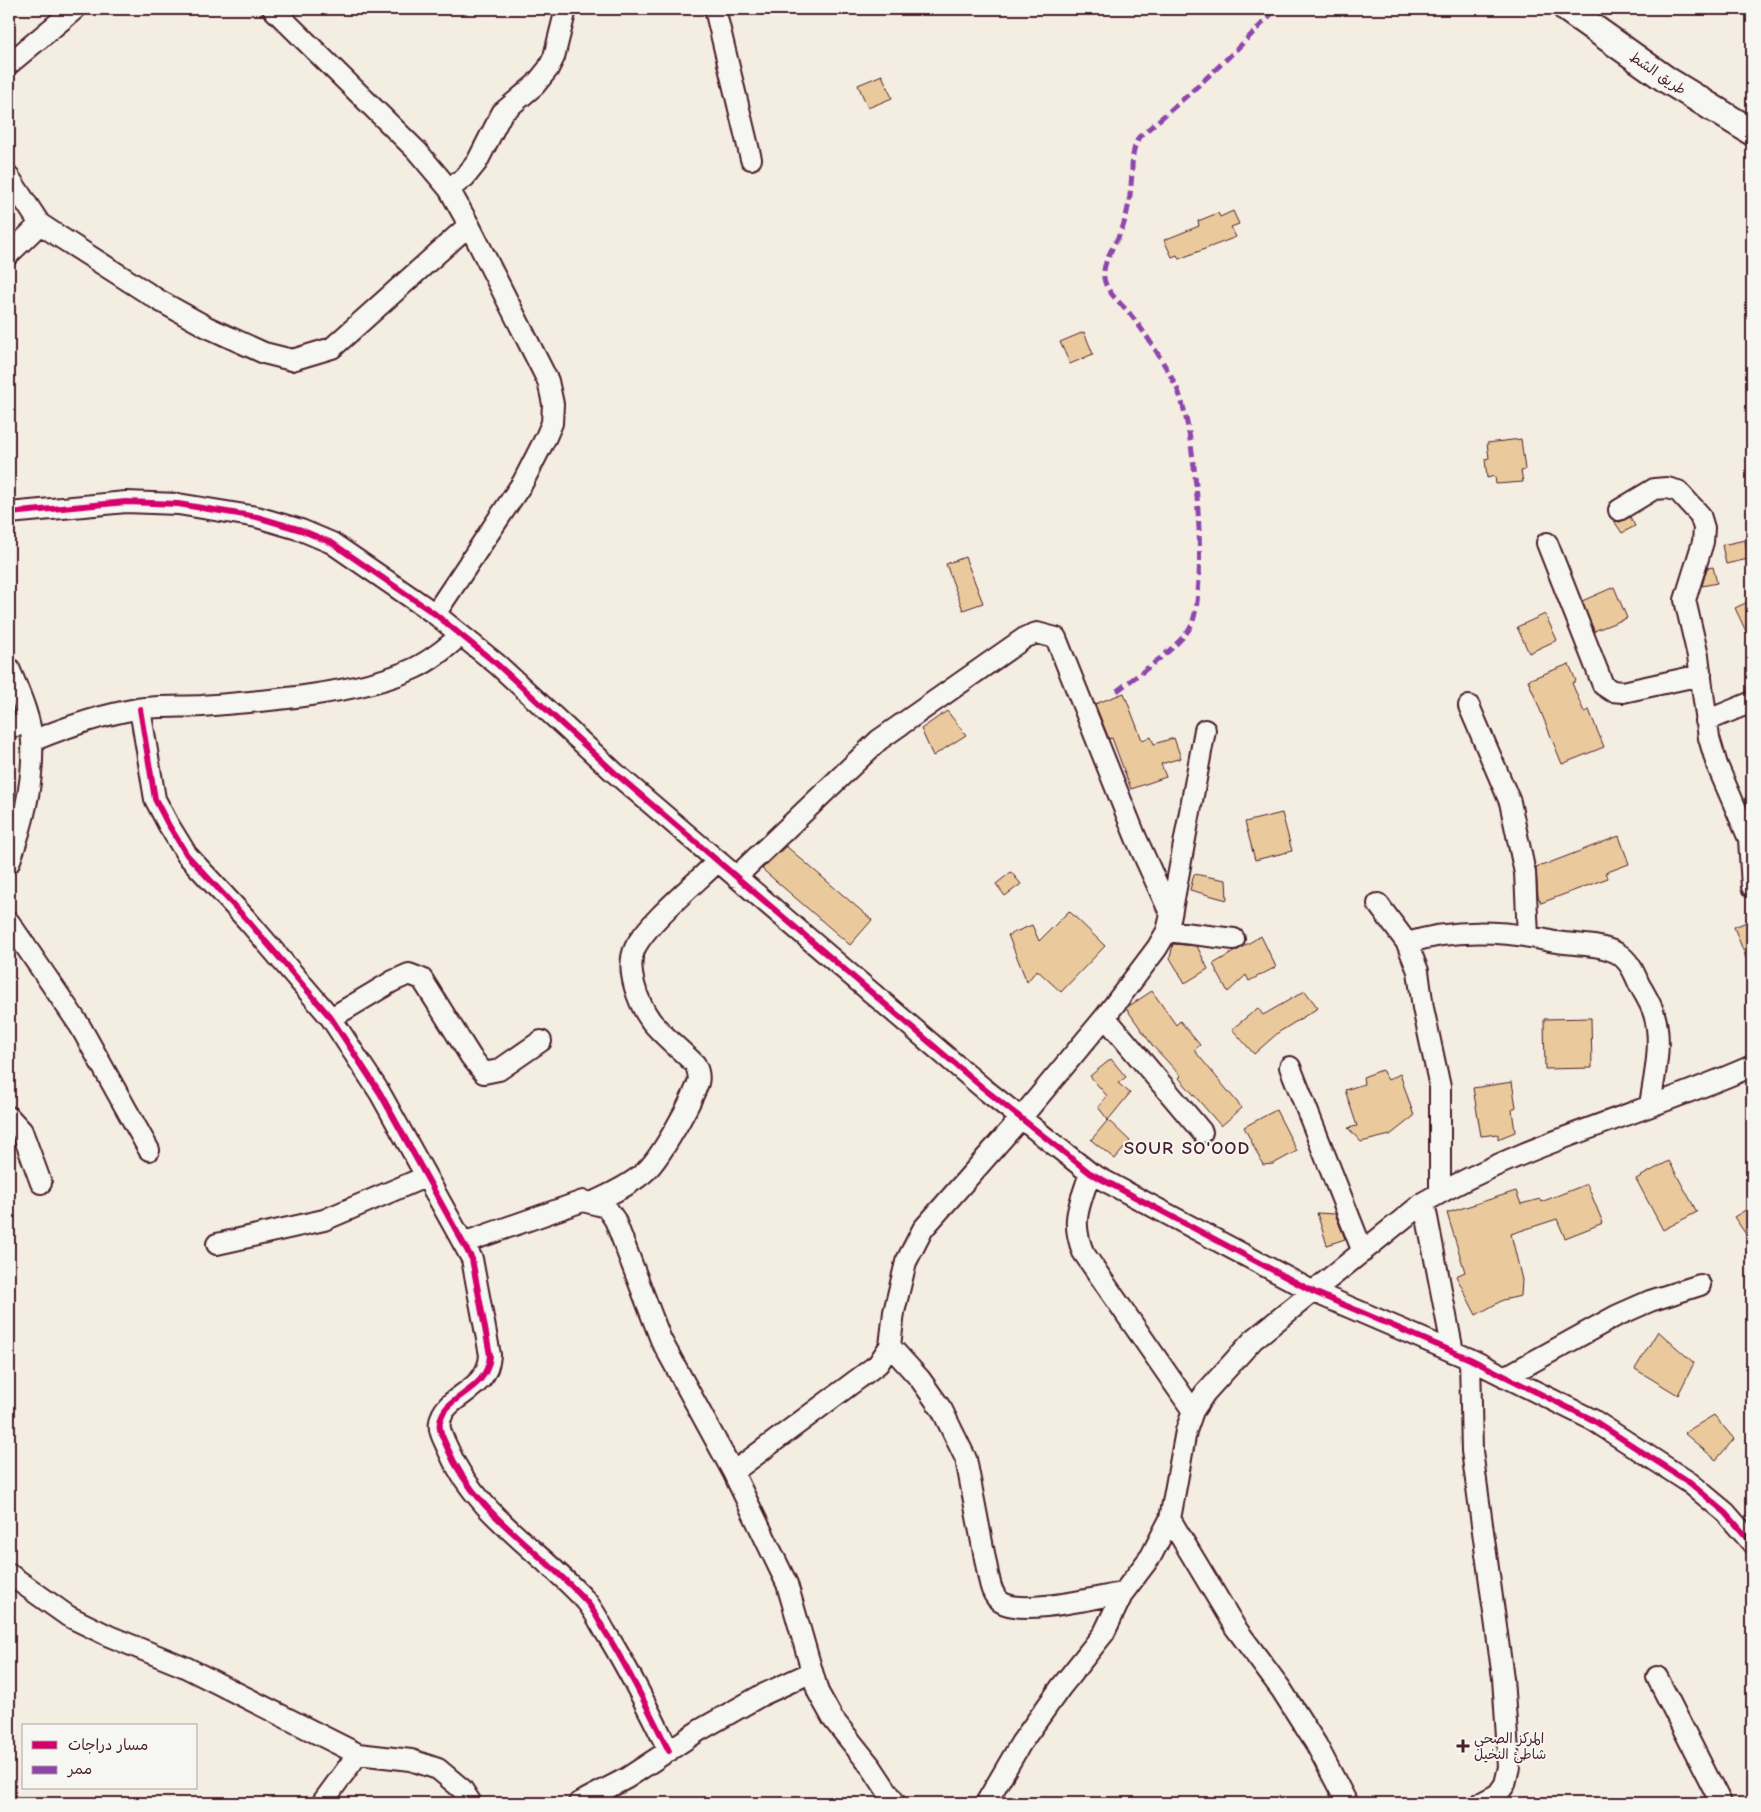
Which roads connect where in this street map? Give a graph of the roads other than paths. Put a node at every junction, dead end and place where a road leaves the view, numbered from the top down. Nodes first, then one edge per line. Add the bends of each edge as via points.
1 (75, 9) edge
2 (273, 9) edge
3 (566, 9) edge
4 (715, 9) edge
5 (1567, 9) edge
6 (9, 64) edge
7 (1752, 132) edge
8 (751, 159) dead end
9 (9, 177) edge
10 (449, 189) junction
11 (40, 224) junction
12 (470, 224) junction
13 (9, 254) edge
14 (1620, 510) dead end
15 (9, 513) edge
16 (1547, 543) dead end
17 (435, 614) junction
18 (461, 636) junction
19 (9, 668) edge
20 (1701, 675) junction
21 (1752, 702) edge
22 (1469, 706) dead end
23 (140, 709) junction
24 (1706, 720) junction
25 (9, 728) edge
26 (1205, 730) dead end
27 (30, 732) junction
28 (718, 861) junction
29 (9, 863) edge
30 (736, 877) junction
31 (1752, 887) edge
32 (1378, 904) dead end
33 (9, 922) edge
34 (1169, 923) junction
35 (1528, 936) junction
36 (1234, 939) dead end
37 (1407, 943) junction
38 (1105, 1017) junction
39 (331, 1018) junction
40 (541, 1041) dead end
41 (1752, 1066) edge
42 (1290, 1067) dead end
43 (1650, 1106) junction
44 (9, 1116) edge
45 (1020, 1119) junction
46 (1202, 1132) dead end
47 (149, 1150) dead end
48 (1090, 1173) junction
49 (426, 1177) junction
50 (41, 1183) dead end
51 (1432, 1197) junction
52 (594, 1202) junction
53 (463, 1243) junction
54 (217, 1244) dead end
55 (1363, 1252) junction
56 (1700, 1285) dead end
57 (1314, 1292) junction
58 (890, 1346) junction
59 (1461, 1356) junction
60 (1505, 1377) junction
61 (1194, 1411) junction
62 (733, 1472) junction
63 (1170, 1519) junction
64 (1752, 1544) edge
65 (9, 1574) edge
66 (1124, 1593) junction
67 (812, 1672) junction
68 (1657, 1677) dead end
69 (669, 1751) junction
70 (358, 1754) junction
71 (322, 1803) edge
72 (471, 1803) edge
73 (579, 1803) edge
74 (895, 1803) edge
75 (986, 1803) edge
76 (1347, 1803) edge
77 (1481, 1803) edge
78 (1721, 1803) edge

1 - 6 street
2 - 10 street via 417,151
3 - 10 street via 548,69 535,85 502,113 477,162
4 - 8 street
5 - 7 main road, طريق الشط via 1667,80
9 - 11 street
10 - 12 street
11 - 12 street via 160,301 207,327 264,353 292,360 332,348
11 - 13 street
12 - 17 street via 548,381 553,404 552,423 523,482
14 - 20 street via 1654,489 1667,488 1678,491 1700,516 1704,542 1685,600
15 - 17 street via 126,502 213,508 257,517 332,543
16 - 20 street via 1603,685 1612,692 1623,692
17 - 18 street
18 - 23 street via 436,656 386,679 316,693
18 - 28 street
19 - 27 street
20 - 24 street
21 - 24 street
22 - 35 street via 1510,802 1525,873
23 - 27 street
23 - 39 street via 155,799 187,854
24 - 31 street via 1717,765 1749,839
25 - 27 street
26 - 34 street
27 - 29 street via 27,805
28 - 30 street
28 - 52 street via 652,926 635,948 633,958 635,986 642,1004 651,1021 695,1064 698,1081 679,1120 648,1169
30 - 34 street via 879,740 1026,637 1037,633 1056,638
30 - 45 street
32 - 37 street
33 - 47 street via 80,1026
34 - 36 street
34 - 38 street via 1157,948
35 - 37 street via 1452,932
35 - 43 street via 1599,948 1617,953 1630,964 1655,1015 1657,1052
37 - 51 street via 1418,971 1440,1087
38 - 45 street
38 - 46 street
39 - 40 street via 409,974 422,979 484,1073 500,1070
39 - 49 street via 380,1092
41 - 43 street
42 - 55 street
43 - 51 street via 1536,1148 1455,1183
44 - 50 street via 22,1131
45 - 48 street
45 - 58 street via 922,1229 912,1246 894,1312
48 - 57 street
48 - 61 street via 1076,1218 1083,1252
49 - 53 street
49 - 54 street via 324,1220
51 - 55 street
51 - 59 street
52 - 53 street via 583,1201
52 - 62 street via 606,1207 615,1220 661,1340
53 - 69 street via 472,1259 490,1355 489,1367 486,1376 444,1410 441,1434 452,1460 479,1497 587,1602 626,1664
55 - 57 street
56 - 60 street via 1616,1316
57 - 59 street
57 - 61 street via 1253,1340 1205,1393
58 - 62 street via 878,1364
58 - 66 street via 942,1410 966,1459 988,1574 993,1593 1001,1602 1041,1607
59 - 60 street
59 - 77 street via 1504,1678 1509,1767 1505,1784 1498,1794
60 - 64 street via 1594,1420 1690,1483 1726,1513
61 - 63 street via 1186,1431
62 - 67 street via 788,1584
63 - 66 street via 1151,1556
63 - 76 street via 1235,1627 1281,1689 1316,1744
65 - 70 street via 68,1616 184,1667
66 - 75 street via 1104,1633 1021,1743
67 - 69 street via 760,1696
67 - 74 street via 818,1692 833,1719
68 - 78 street
69 - 73 street
70 - 71 street
70 - 72 street via 411,1760 438,1769 462,1789

